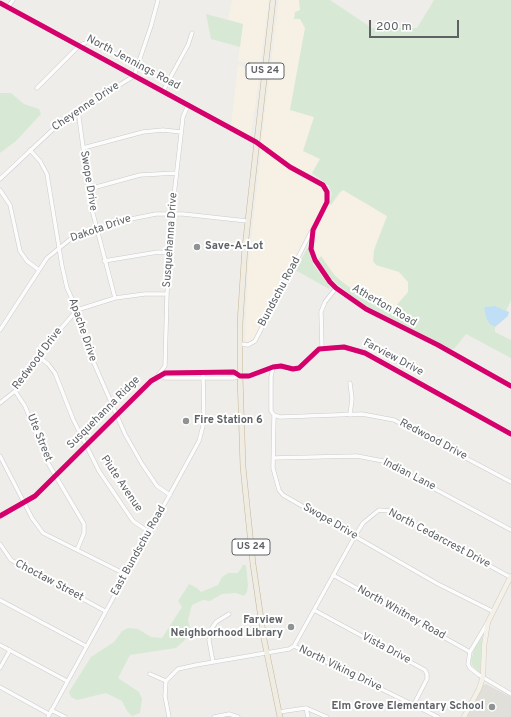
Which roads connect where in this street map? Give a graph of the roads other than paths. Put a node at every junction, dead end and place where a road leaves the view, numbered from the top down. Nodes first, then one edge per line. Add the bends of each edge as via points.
1 (12, 0) edge
2 (158, 0) edge
3 (273, 0) edge
4 (0, 3) edge
5 (8, 8) junction
6 (192, 33) dead end
7 (85, 43) dead end
8 (79, 46) junction
9 (134, 76) junction
10 (37, 88) dead end
11 (163, 91) junction
12 (188, 104) junction
13 (78, 110) junction
14 (181, 132) junction
15 (256, 142) junction
16 (83, 148) junction
17 (30, 150) junction
18 (176, 173) junction
19 (0, 179) edge
20 (89, 188) junction
21 (0, 190) edge
22 (172, 213) junction
23 (247, 221) junction
24 (97, 229) junction
25 (313, 230) junction
26 (59, 246) junction
27 (169, 253) junction
28 (104, 261) junction
29 (39, 270) junction
30 (336, 288) junction
31 (167, 294) junction
32 (115, 298) junction
33 (77, 310) junction
34 (0, 330) edge
35 (240, 344) junction
36 (322, 348) junction
37 (39, 357) junction
38 (273, 367) junction
39 (203, 373) junction
40 (217, 373) junction
41 (158, 376) junction
42 (240, 376) junction
43 (203, 378) junction
44 (217, 378) junction
45 (350, 383) dead end
46 (511, 386) edge
47 (15, 391) junction
48 (0, 403) edge
49 (274, 415) junction
50 (350, 415) junction
51 (116, 416) junction
52 (511, 434) edge
53 (86, 446) junction
54 (0, 456) edge
55 (273, 458) junction
56 (56, 476) junction
57 (511, 482) edge
58 (170, 495) junction
59 (24, 502) junction
60 (0, 516) edge
61 (511, 530) edge
62 (149, 532) junction
63 (355, 536) junction
64 (0, 544) edge
65 (77, 550) junction
66 (125, 574) junction
67 (334, 575) junction
68 (511, 576) edge
69 (0, 600) edge
70 (314, 610) junction
71 (105, 611) junction
72 (492, 612) junction
73 (229, 614) dead end
74 (488, 622) junction
75 (0, 645) edge
76 (86, 646) junction
77 (294, 646) junction
78 (10, 650) junction
79 (470, 652) junction
80 (266, 653) junction
81 (213, 662) junction
82 (0, 668) edge
83 (150, 674) dead end
84 (483, 677) junction
85 (67, 681) junction
86 (166, 682) junction
87 (0, 687) edge
88 (511, 694) edge
89 (414, 704) junction
90 (306, 708) junction
91 (50, 714) edge
92 (279, 715) edge
93 (65, 717) edge
94 (169, 717) edge
95 (214, 717) edge
96 (238, 717) edge
97 (308, 717) edge
98 (327, 717) edge
99 (438, 717) edge
100 (464, 717) edge

1 - 5 street
2 - 9 street
3 - 15 highway, US 24
4 - 5 street, North Jennings Road
5 - 8 street, North Jennings Road
6 - 11 street
7 - 8 street
8 - 9 street, North Jennings Road
8 - 10 street
9 - 11 street, North Jennings Road
9 - 13 street, Cheyenne Drive
11 - 12 street, North Jennings Road
12 - 14 street, Susquehanna Drive
12 - 15 street, North Jennings Road
13 - 16 street, Swope Drive
13 - 17 street, Cheyenne Drive via 54,127
14 - 16 street via 143,132
14 - 18 street, Susquehanna Drive
15 - 23 highway, US 24
15 - 25 street, Atherton Road via 290,166 323,184 328,195 327,202
16 - 20 street, Swope Drive
17 - 19 street, Cheyenne Drive
17 - 26 street, Apache Drive via 47,174
18 - 20 street via 140,175
18 - 22 street, Susquehanna Drive
20 - 24 street, Swope Drive
21 - 29 street via 10,205 20,251 27,261
22 - 23 street, Dakota Drive
22 - 24 street, Dakota Drive via 141,216
22 - 27 street, Susquehanna Drive
23 - 35 highway, US 24
24 - 26 street, Dakota Drive via 73,237
24 - 28 street, Swope Drive
25 - 30 street, Atherton Road via 312,254 322,272
25 - 35 street, Bundschu Road via 255,340 248,345
26 - 29 street, Dakota Drive
26 - 33 street, Apache Drive via 67,288
27 - 28 street via 158,252
27 - 31 street, Susquehanna Drive
28 - 32 street, Swope Drive
29 - 34 street, Dakota Drive
30 - 36 street via 320,312
30 - 46 street, Atherton Road via 388,322 438,345
31 - 32 street
31 - 41 street, Susquehanna Drive via 165,366
32 - 33 street
33 - 37 street, Redwood Drive
33 - 51 street, Apache Drive via 90,354
35 - 42 highway, US 24
36 - 38 street via 314,352 299,368
36 - 52 street, Farview Drive via 344,347 365,353
37 - 47 street, Redwood Drive
37 - 53 street, Piute Avenue via 55,373
38 - 42 street via 254,375
38 - 49 street, Swope Drive via 271,411
39 - 40 street
39 - 41 street via 165,373
39 - 43 street, East Bundschu Road
40 - 42 street via 234,372
40 - 44 street
41 - 43 street
41 - 51 street, Susquehanna Ridge
42 - 44 street
42 - 80 highway, US 24 via 246,499 254,579
43 - 44 street
43 - 58 street, East Bundschu Road via 202,435
45 - 50 street
47 - 48 street, Redwood Drive
47 - 56 street, Ute Street via 25,406
49 - 50 street, Redwood Drive
49 - 55 street, Swope Drive
50 - 57 street, Redwood Drive via 379,417 401,423
51 - 53 street, Susquehanna Ridge
51 - 58 street, Apache Drive via 142,464 158,486
53 - 56 street, Susquehanna Ridge
53 - 62 street, Piute Avenue via 98,471 133,521
54 - 59 street
55 - 61 street, Indian Lane via 357,456 383,461
55 - 63 street, Swope Drive via 275,479 283,496
56 - 59 street, Susquehanna Ridge via 35,496
56 - 65 street, Ute Street via 84,524 84,533
58 - 62 street, East Bundschu Road
59 - 60 street, Susquehanna Ridge
59 - 65 street via 43,533
62 - 66 street, East Bundschu Road
63 - 67 street, North Cedarcrest Drive
63 - 68 street, North Cedarcrest Drive via 372,514 379,510 387,510
63 - 72 street, Swope Drive
64 - 71 street, Choctaw Street via 10,560
65 - 66 street
66 - 71 street, East Bundschu Road
67 - 70 street, North Cedarcrest Drive
67 - 79 street, North Whitney Road
68 - 72 main road
69 - 76 street
70 - 77 street, North Cedarcrest Drive
70 - 89 street, Vista Drive via 425,670 427,679
71 - 76 street, East Bundschu Road
72 - 74 main road
73 - 81 street via 219,619 210,631
74 - 79 street
74 - 84 main road
75 - 78 street
76 - 85 street, East Bundschu Road
77 - 80 street, North Viking Drive
77 - 89 street, North Viking Drive via 355,678
78 - 82 street
78 - 85 street
79 - 84 street via 470,668
80 - 81 street, North Viking Drive
80 - 92 highway, US 24
81 - 86 street, North Viking Drive via 178,669
83 - 86 street
84 - 88 street
84 - 100 main road
85 - 91 street, East Bundschu Road
86 - 94 street via 165,696
87 - 91 street
89 - 99 street, North Viking Drive
90 - 92 street
90 - 97 street
90 - 98 street
91 - 93 street
95 - 96 street via 229,714

